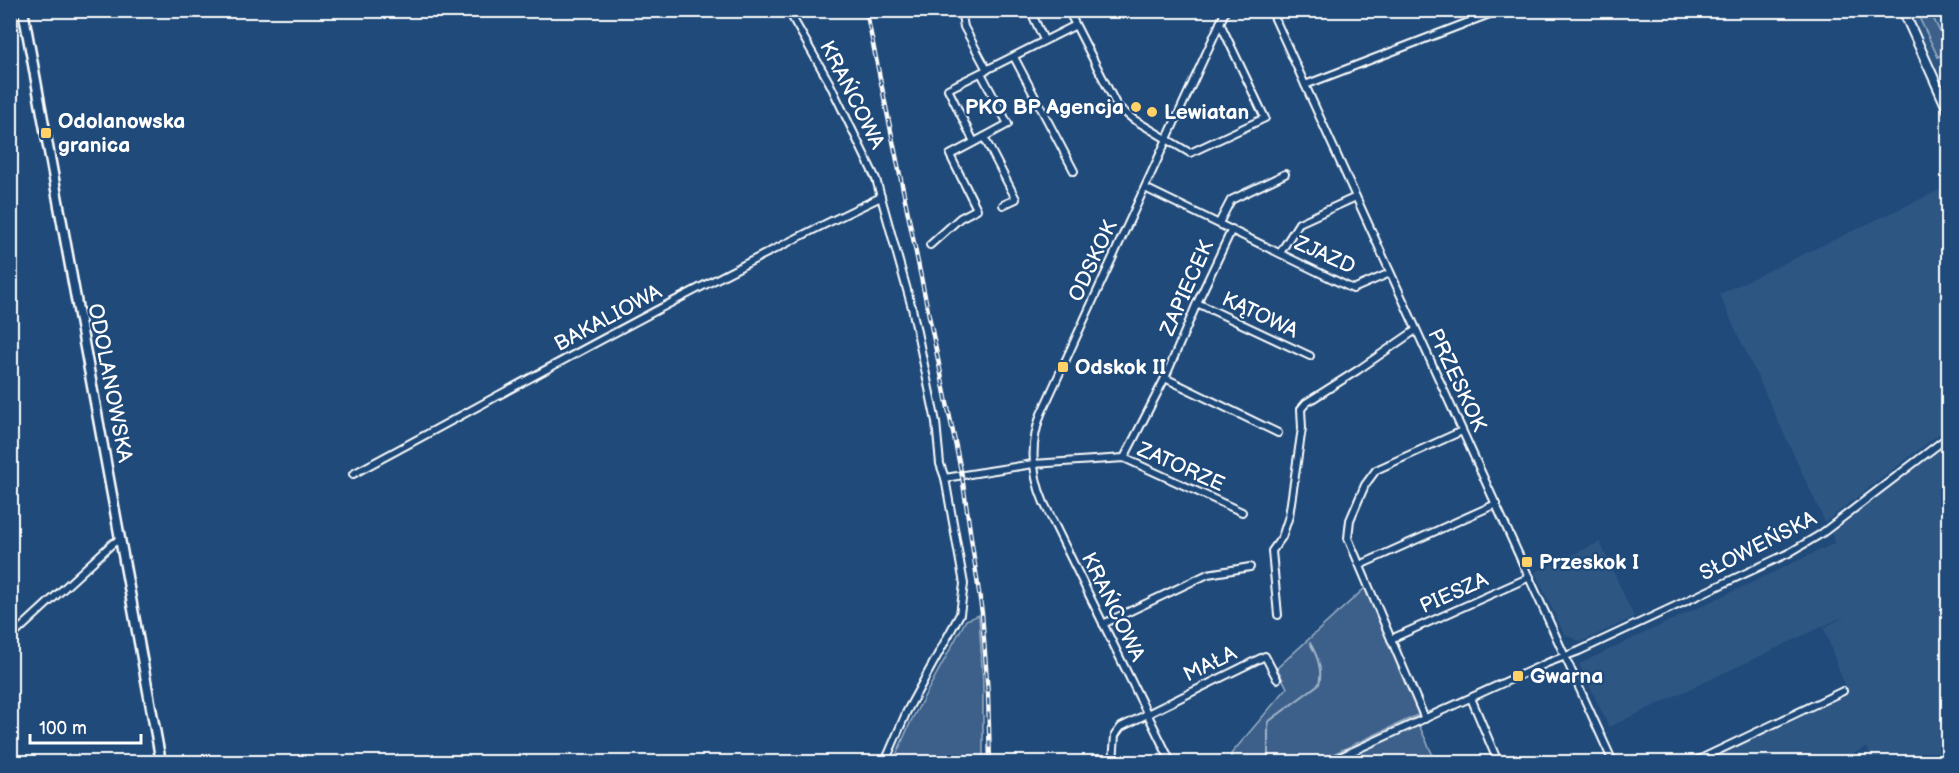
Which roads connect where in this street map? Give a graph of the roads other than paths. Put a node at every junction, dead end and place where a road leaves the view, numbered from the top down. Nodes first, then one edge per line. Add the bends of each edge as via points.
1 (23, 10) edge
2 (788, 10) edge
3 (961, 10) edge
4 (1030, 10) edge
5 (1068, 10) edge
6 (1226, 10) edge
7 (1271, 10) edge
8 (1500, 10) edge
9 (1903, 10) edge
10 (1220, 23) junction
11 (1074, 26) junction
12 (1044, 40) junction
13 (1014, 57) junction
14 (984, 71) junction
15 (1305, 85) junction
16 (1948, 110) edge
17 (984, 137) junction
18 (1167, 139) junction
19 (974, 142) junction
20 (1074, 171) dead end
21 (1286, 174) dead end
22 (1145, 188) junction
23 (881, 197) junction
24 (1356, 197) junction
25 (1003, 206) dead end
26 (1219, 223) junction
27 (1232, 229) junction
28 (930, 245) dead end
29 (1280, 253) junction
30 (1390, 273) junction
31 (1197, 303) junction
32 (1416, 330) junction
33 (1310, 356) dead end
34 (1165, 378) junction
35 (1462, 431) junction
36 (1278, 433) dead end
37 (1948, 437) edge
38 (1124, 458) junction
39 (1033, 464) junction
40 (353, 474) dead end
41 (945, 478) junction
42 (1496, 504) junction
43 (1242, 512) dead end
44 (121, 540) junction
45 (1360, 565) junction
46 (1250, 567) dead end
47 (1530, 578) junction
48 (1278, 615) dead end
49 (1103, 624) junction
50 (10, 638) edge
51 (1391, 639) junction
52 (1565, 656) junction
53 (1277, 679) dead end
54 (1843, 691) dead end
55 (1471, 698) junction
56 (1147, 714) junction
57 (1425, 719) junction
58 (161, 762) edge
59 (885, 762) edge
60 (1113, 762) edge
61 (1171, 762) edge
62 (1329, 762) edge
63 (1498, 762) edge
64 (1613, 762) edge
65 (1694, 762) edge

1 - 44 main road, ODOLANOWSKA
2 - 23 street, KRAŃCOWA via 829,82
3 - 14 street via 964,27
4 - 12 street
5 - 11 street
6 - 10 street, ODSKOK
7 - 15 street, PRZESKOK
8 - 15 street
9 - 16 street
10 - 18 street, ODSKOK
10 - 18 street via 1265,118 1190,153
11 - 12 street
11 - 18 street via 1116,106
12 - 13 street
13 - 14 street
13 - 20 street
14 - 17 street via 1008,124
14 - 19 street via 948,88
15 - 24 street, PRZESKOK
17 - 19 street
17 - 25 street via 1016,199
18 - 22 street, ODSKOK
19 - 28 street via 950,155 977,209 960,218
21 - 26 street via 1231,200
22 - 26 street, ZJAZD
22 - 39 street, ODSKOK via 1041,414
23 - 40 street, BAKALIOWA via 813,229
23 - 41 street, KRAŃCOWA via 912,308
24 - 29 street, ZJAZD via 1299,223
24 - 30 street, PRZESKOK
26 - 27 street, ZJAZD
27 - 29 street, ZJAZD
27 - 31 street, ZAPIECEK
29 - 30 street, ZJAZD via 1353,289
30 - 32 street, PRZESKOK
31 - 33 street, KĄTOWA
31 - 34 street, ZAPIECEK
32 - 35 street, PRZESKOK
32 - 48 street via 1301,408 1301,436 1289,516 1272,551
34 - 36 street
34 - 38 street, ZAPIECEK
35 - 42 street, PRZESKOK
35 - 45 street via 1371,475 1348,530
37 - 52 street, SŁOWEŃSKA via 1805,544
38 - 39 street, ZATORZE
38 - 43 street, ZATORZE
39 - 41 street
39 - 49 street, KRAŃCOWA via 1044,503
41 - 59 street, KRAŃCOWA via 964,584 960,614 907,711
42 - 45 street
42 - 47 street, PRZESKOK
44 - 50 street via 112,543
44 - 58 main road, ODOLANOWSKA
45 - 51 street
46 - 49 street via 1208,574
47 - 51 street, PIESZA
47 - 52 street, PRZESKOK
49 - 56 street, KRAŃCOWA
51 - 57 street
52 - 55 street
52 - 64 street, PRZESKOK
53 - 56 street, MAŁA via 1265,656
54 - 65 street
55 - 57 street
55 - 63 street
56 - 60 street via 1118,730
56 - 61 street, KRAŃCOWA
57 - 62 street

